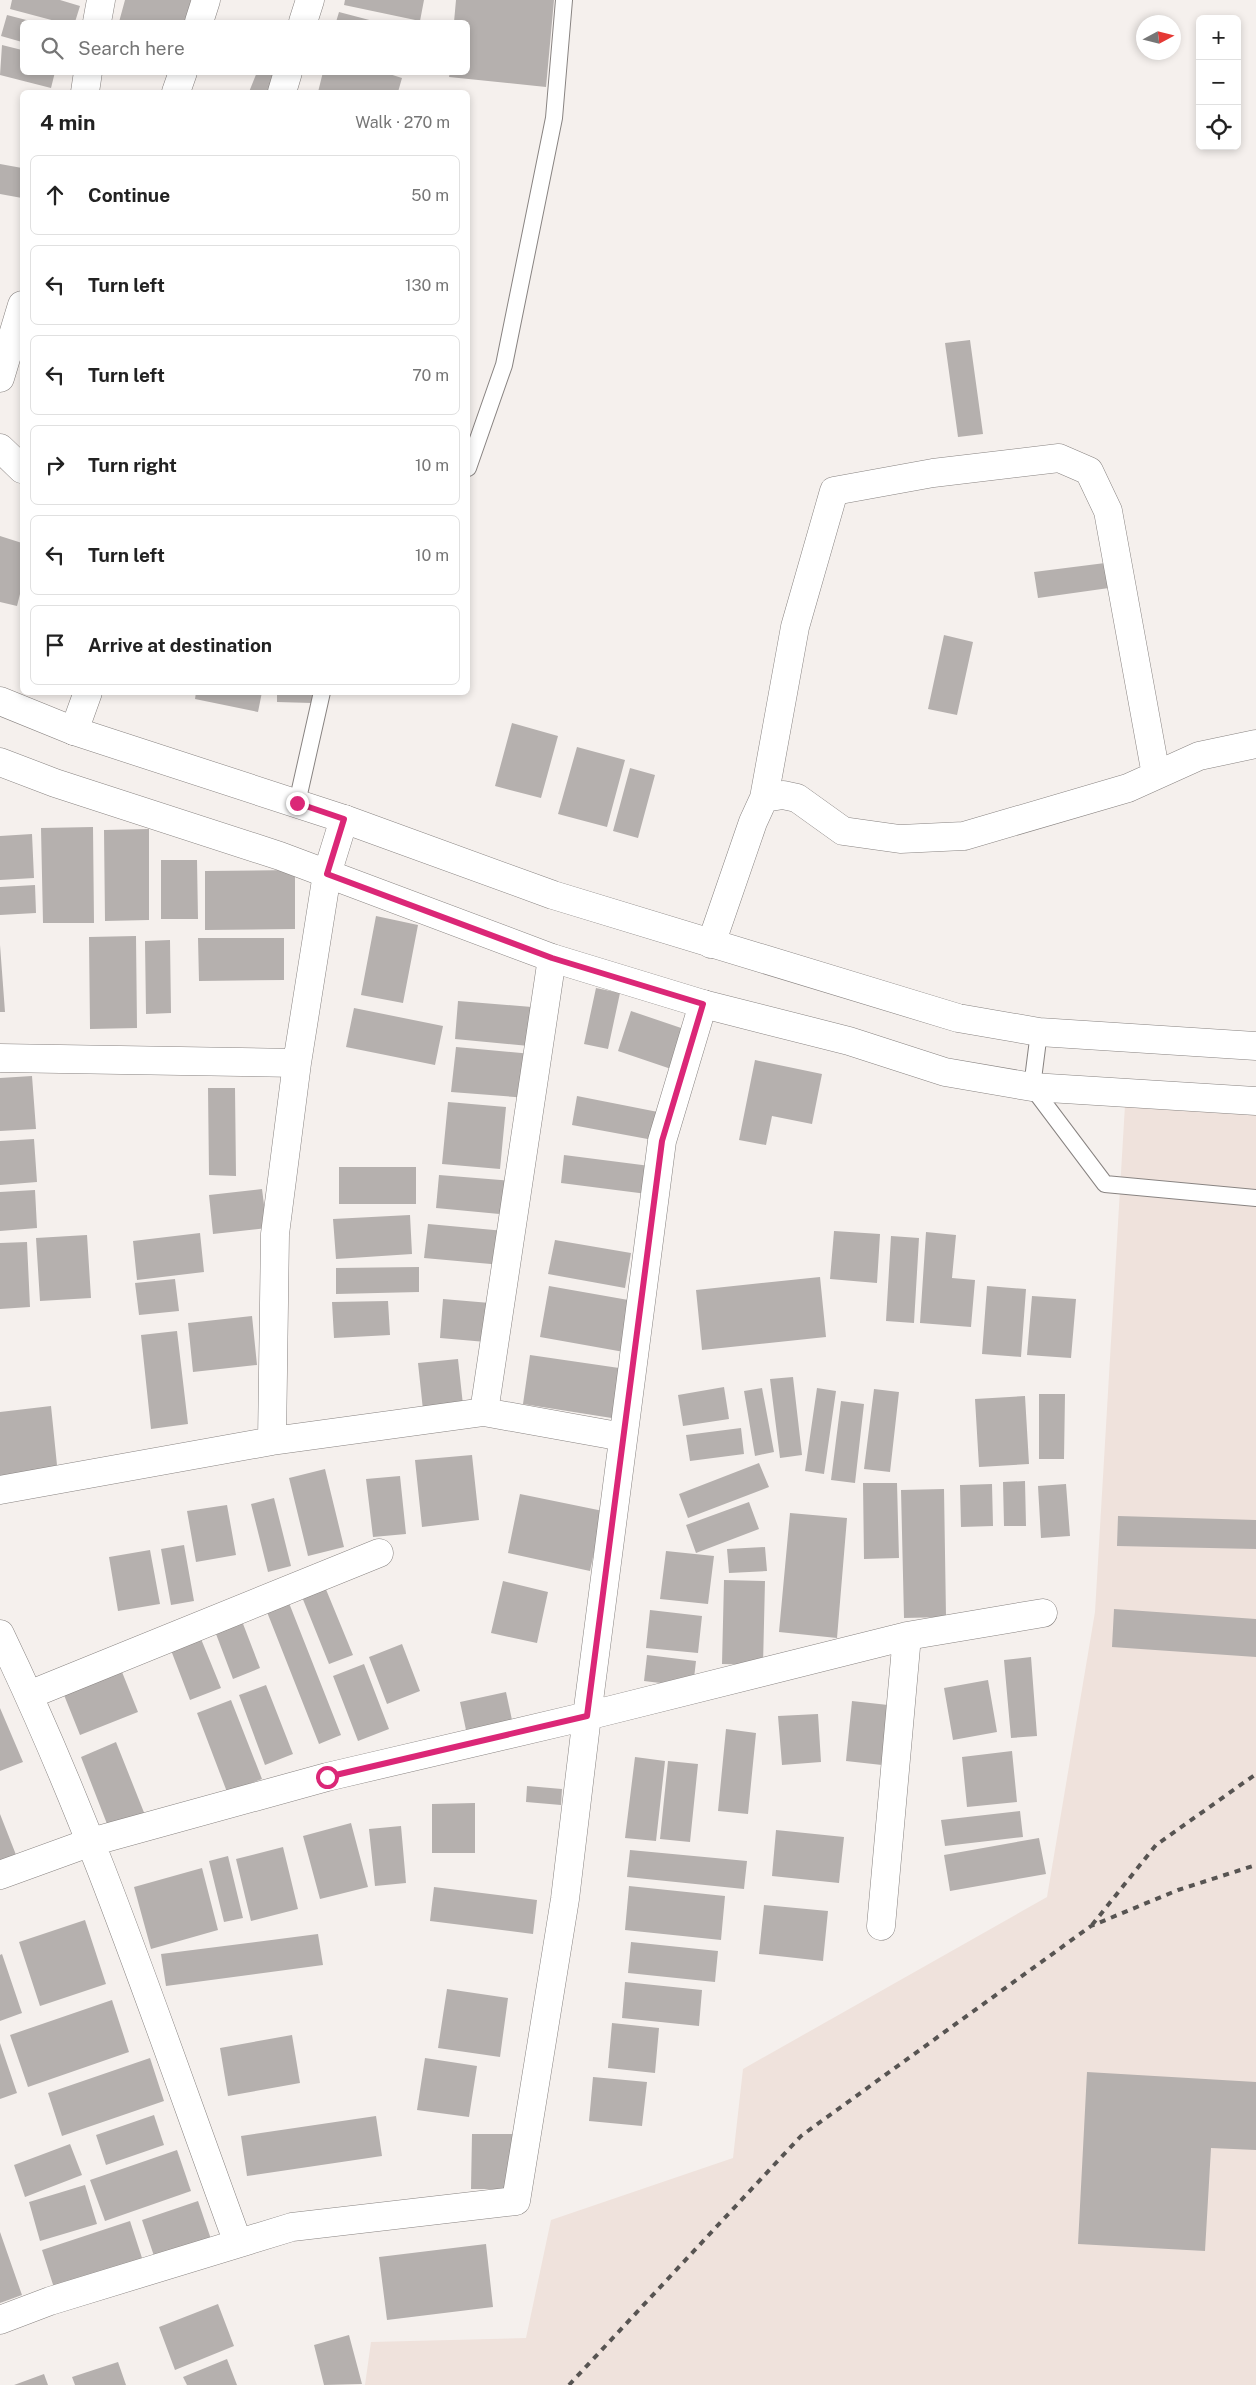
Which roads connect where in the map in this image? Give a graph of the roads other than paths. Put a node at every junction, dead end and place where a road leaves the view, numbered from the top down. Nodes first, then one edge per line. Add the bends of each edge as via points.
1 (100, 0) edge
2 (206, 0) edge
3 (310, 0) edge
4 (564, 0) edge
5 (97, 20) edge
6 (200, 20) edge
7 (304, 20) edge
8 (88, 75) edge
9 (182, 75) edge
10 (287, 75) edge
11 (85, 90) edge
12 (177, 90) edge
13 (283, 90) edge
14 (20, 312) edge
15 (0, 378) edge
16 (0, 448) edge
17 (470, 462) edge
18 (20, 468) edge
19 (87, 695) edge
20 (321, 695) edge
21 (0, 701) edge
22 (74, 731) junction
23 (1256, 744) edge
24 (0, 762) edge
25 (1156, 775) junction
26 (764, 798) junction
27 (297, 803) junction
28 (344, 819) junction
29 (327, 874) junction
30 (711, 944) junction
31 (552, 958) junction
32 (703, 1004) junction
33 (1039, 1032) junction
34 (1256, 1046) edge
35 (0, 1058) edge
36 (297, 1063) junction
37 (1032, 1087) junction
38 (1256, 1101) edge
39 (1256, 1198) edge
40 (484, 1412) junction
41 (623, 1437) junction
42 (272, 1440) junction
43 (0, 1490) edge
44 (379, 1553) dead end
45 (1043, 1613) dead end
46 (0, 1634) edge
47 (907, 1636) junction
48 (30, 1695) junction
49 (587, 1716) junction
50 (90, 1842) junction
51 (0, 1875) edge
52 (881, 1926) dead end
53 (238, 2243) junction
54 (0, 2320) edge

1 - 5 street
2 - 6 street
3 - 7 street
4 - 17 lane via 554,118 506,355
8 - 11 street
9 - 12 street
10 - 13 street
14 - 15 street
16 - 18 street
19 - 22 street
20 - 27 lane
21 - 22 street
22 - 27 street
23 - 25 street via 1199,756
24 - 29 street
25 - 26 street via 1128,788 964,836 900,839 843,831 797,798 783,795
25 - 26 street via 1108,511 1089,471 1059,458 933,472 834,491 795,628
26 - 30 street
27 - 28 street
28 - 29 street
28 - 30 street via 553,895
29 - 31 street
29 - 36 street
30 - 33 street via 958,1018
31 - 32 street
31 - 40 street
32 - 37 street via 849,1041 945,1072
32 - 41 street via 662,1141
33 - 34 street
33 - 37 lane
35 - 36 street
36 - 42 street via 275,1234
37 - 38 street
37 - 39 lane via 1105,1184
40 - 41 street
40 - 42 street
41 - 49 street
42 - 43 street
44 - 48 street
45 - 47 street
46 - 48 street
47 - 49 street
47 - 52 street
48 - 50 street
49 - 50 street via 327,1777
49 - 53 street via 565,1899 516,2201 292,2227
50 - 51 street
50 - 53 street
53 - 54 street via 50,2301

